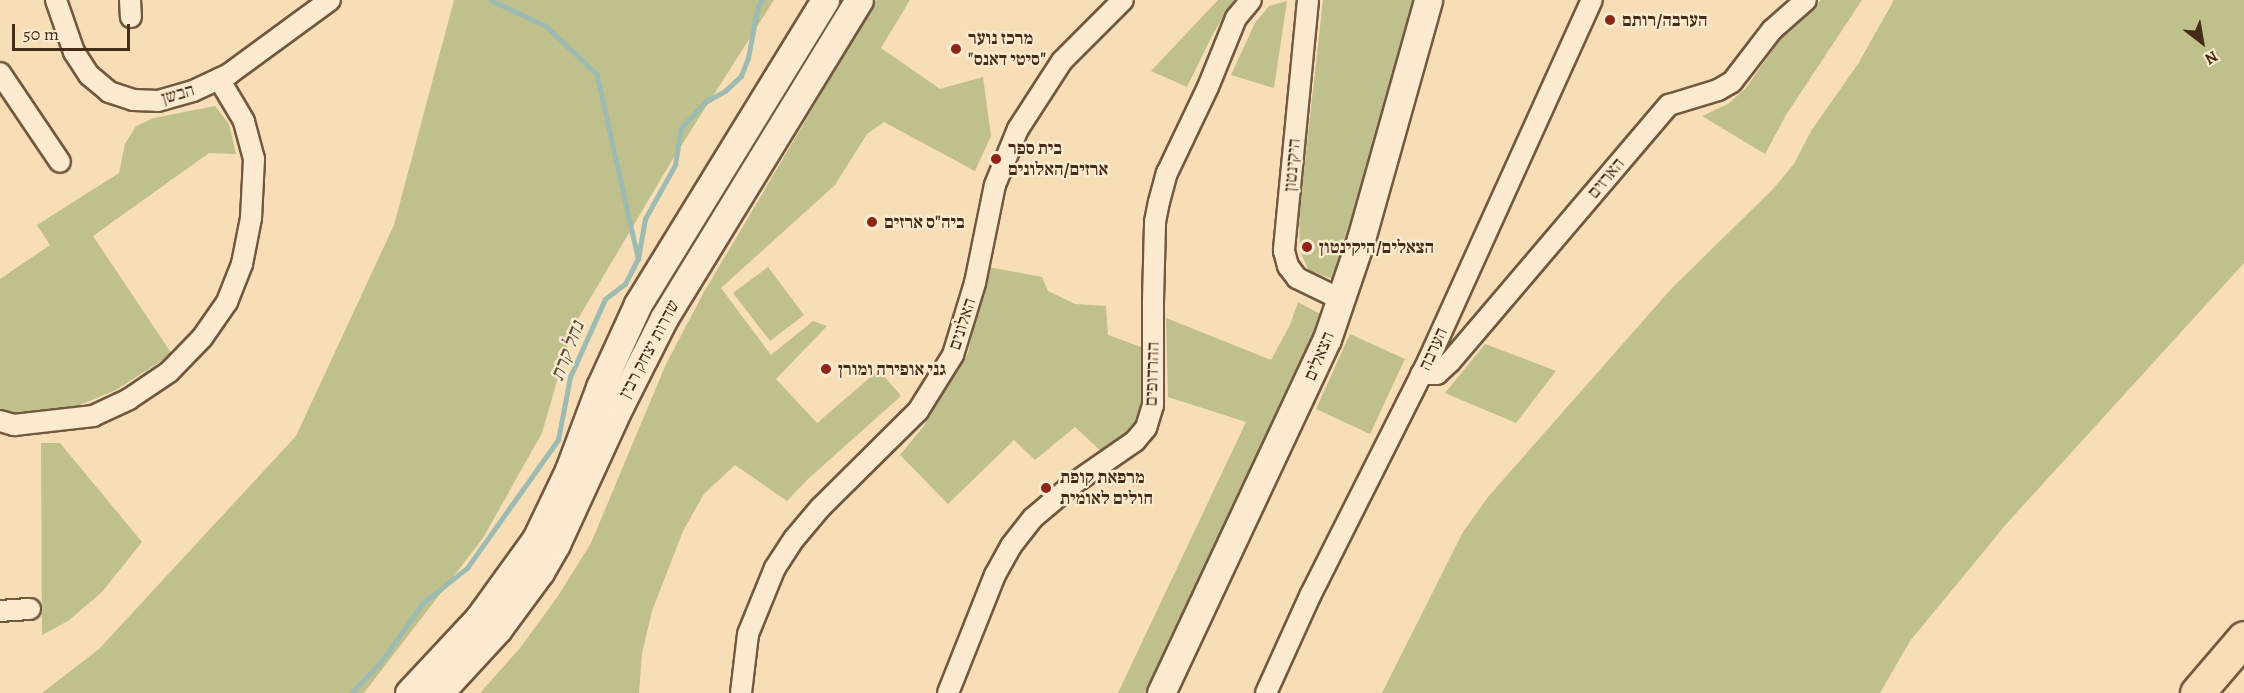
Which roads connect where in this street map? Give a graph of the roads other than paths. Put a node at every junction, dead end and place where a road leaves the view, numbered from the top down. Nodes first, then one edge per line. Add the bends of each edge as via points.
1 (56, 0) edge
2 (330, 0) edge
3 (825, 0) edge
4 (859, 0) edge
5 (1123, 0) edge
6 (1251, 0) edge
7 (1308, 0) edge
8 (1428, 0) edge
9 (1592, 0) edge
10 (1806, 0) edge
11 (0, 74) edge
12 (219, 79) junction
13 (60, 162) dead end
14 (1340, 299) junction
15 (1421, 374) junction
16 (0, 421) edge
17 (518, 604) junction
18 (30, 609) dead end
19 (0, 611) edge
20 (2244, 638) edge
21 (409, 693) edge
22 (439, 693) edge
23 (456, 693) edge
24 (741, 693) edge
25 (948, 693) edge
26 (1161, 693) edge
27 (1266, 693) edge
28 (2197, 693) edge

1 - 12 street, הבשן via 74,52 89,75 110,92 133,100 159,101
2 - 12 street, הבשן
3 - 21 main road, שדרות יצחק רבין via 638,304 569,470 536,538 479,618
4 - 17 main road, שדרות יצחק רבין via 670,308 623,398 556,544
5 - 24 street, האלונים via 1062,61 1018,129 995,185 975,283 953,355 918,411 820,508 775,568 748,634
6 - 25 street, ההרדופים via 1236,18 1167,173 1159,202 1155,222 1153,405 1146,428 1135,441 1073,484 1033,518 1011,546 995,575
7 - 14 street, היקינטון via 1284,251 1297,278
8 - 14 main road, הצאלים
9 - 15 street, הערבה
10 - 15 street, הארזים via 1772,30 1732,82 1669,105 1450,362 1437,374
11 - 13 street
12 - 16 street via 244,121 254,159 251,218 242,264 227,302 202,338 169,372 129,399 93,416 14,425
14 - 26 main road, הצאלים via 1327,339
15 - 27 street, הערבה
17 - 22 main road, שדרות יצחק רבין
17 - 23 main road
18 - 19 street
20 - 28 highway

